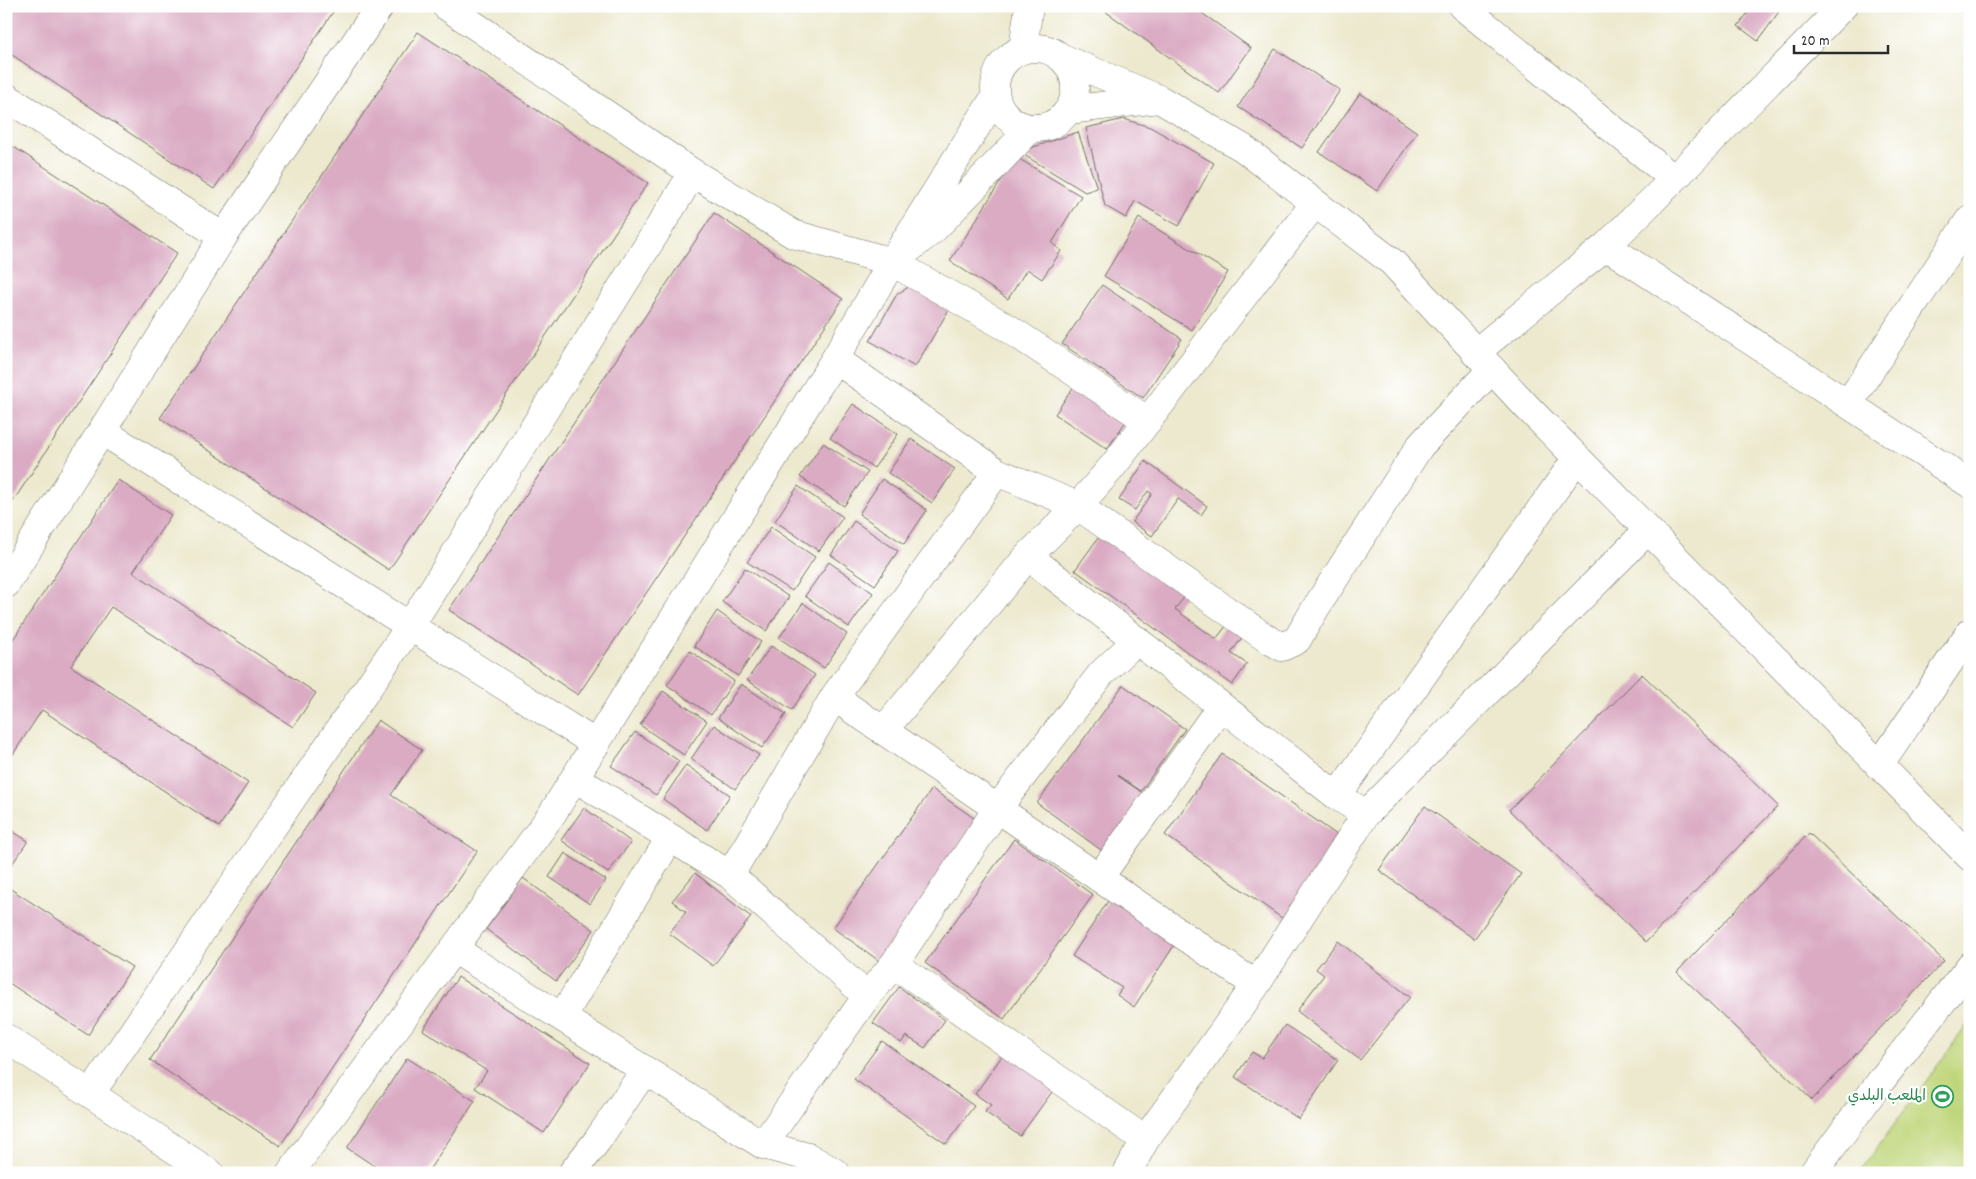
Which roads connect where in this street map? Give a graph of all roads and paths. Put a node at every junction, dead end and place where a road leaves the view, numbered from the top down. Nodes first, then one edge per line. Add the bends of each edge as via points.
1 (380, 6) edge
2 (446, 6) edge
3 (1029, 6) edge
4 (1462, 6) edge
5 (1843, 6) edge
6 (1023, 49) junction
7 (1060, 57) junction
8 (6, 97) edge
9 (995, 97) junction
10 (1159, 99) junction
11 (1069, 110) junction
12 (1030, 128) junction
13 (693, 173) junction
14 (1674, 179) junction
15 (1316, 203) junction
16 (1970, 219) edge
17 (223, 238) junction
18 (1606, 246) junction
19 (892, 262) junction
20 (835, 359) junction
21 (1483, 361) junction
22 (1848, 404) junction
23 (1148, 420) junction
24 (102, 431) junction
25 (1577, 458) junction
26 (997, 472) junction
27 (1970, 484) edge
28 (1078, 506) junction
29 (1647, 531) junction
30 (1028, 556) junction
31 (6, 584) edge
32 (410, 626) junction
33 (1970, 632) edge
34 (1137, 640) junction
35 (834, 697) junction
36 (1221, 706) junction
37 (884, 731) junction
38 (596, 744) junction
39 (1879, 766) junction
40 (575, 778) junction
41 (1337, 796) junction
42 (997, 808) junction
43 (1366, 814) junction
44 (670, 838) junction
45 (1970, 857) edge
46 (730, 876) junction
47 (1099, 878) junction
48 (454, 949) junction
49 (894, 964) junction
50 (1970, 966) edge
51 (1256, 985) junction
52 (867, 996) junction
53 (562, 1017) junction
54 (6, 1038) edge
55 (644, 1070) junction
56 (91, 1093) junction
57 (1145, 1140) junction
58 (763, 1145) junction
59 (803, 1165) edge
60 (1129, 1172) edge
61 (210, 1173) edge
62 (290, 1173) edge
63 (572, 1173) edge
64 (836, 1173) edge
65 (1813, 1173) edge

1 - 17 street
2 - 13 street
3 - 6 street
4 - 14 street
5 - 14 street
6 - 7 street via 1049,50
6 - 9 street via 1012,54 997,73
7 - 10 street
7 - 11 street via 1074,76 1076,88
8 - 17 street
9 - 12 street via 1007,118
9 - 19 street
10 - 11 street
10 - 15 street via 1243,148
11 - 12 street via 1052,125
12 - 19 street via 934,229
13 - 19 street via 793,234
13 - 32 street
14 - 18 street
15 - 21 street via 1392,262
15 - 23 street
16 - 22 street
17 - 24 street
18 - 21 street
18 - 22 street
19 - 20 street
19 - 23 street via 1008,328
20 - 26 street
20 - 38 street
21 - 25 street
21 - 28 street via 1420,446 1297,640 1282,647
22 - 27 street
23 - 28 street
24 - 31 street
24 - 32 street
25 - 29 street
25 - 41 street
26 - 28 street
26 - 35 street
28 - 30 street
29 - 39 street
29 - 43 street
30 - 34 street
30 - 37 street
32 - 38 street
32 - 56 street
33 - 39 street
34 - 36 street
34 - 42 street via 1100,674
35 - 37 street
35 - 46 street
36 - 41 street
36 - 47 street
37 - 42 street
38 - 40 street
39 - 45 street
40 - 44 street
40 - 48 street
41 - 43 street
42 - 47 street
42 - 49 street
43 - 51 street
44 - 46 street
44 - 53 street
46 - 52 street
47 - 51 street
48 - 53 street
48 - 62 street
49 - 52 street
49 - 57 street
50 - 65 street
51 - 57 street
52 - 58 street
53 - 55 street
54 - 56 street
55 - 58 street
55 - 63 street
56 - 61 street
57 - 60 street
58 - 59 street
59 - 64 street

